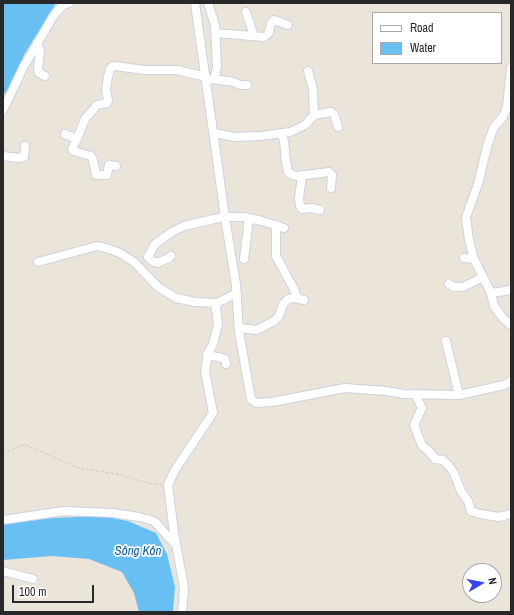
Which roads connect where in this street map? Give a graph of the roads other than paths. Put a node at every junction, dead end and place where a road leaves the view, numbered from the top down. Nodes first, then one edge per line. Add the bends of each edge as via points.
1 (195, 3) edge
2 (208, 3) edge
3 (65, 4) edge
4 (246, 12) dead end
5 (288, 25) dead end
6 (216, 33) junction
7 (254, 36) junction
8 (37, 43) junction
9 (511, 68) edge
10 (308, 71) dead end
11 (45, 76) dead end
12 (208, 79) junction
13 (247, 85) dead end
14 (3, 110) edge
15 (314, 115) junction
16 (338, 127) dead end
17 (214, 133) junction
18 (281, 133) junction
19 (65, 134) dead end
20 (76, 139) junction
21 (25, 146) dead end
22 (3, 156) edge
23 (116, 166) dead end
24 (302, 176) junction
25 (331, 188) dead end
26 (320, 210) dead end
27 (225, 217) junction
28 (249, 218) junction
29 (171, 256) dead end
30 (464, 258) dead end
31 (244, 259) dead end
32 (474, 259) junction
33 (38, 262) dead end
34 (483, 276) junction
35 (449, 284) dead end
36 (511, 290) edge
37 (237, 293) junction
38 (491, 293) junction
39 (218, 303) junction
40 (511, 324) edge
41 (239, 328) junction
42 (446, 341) dead end
43 (207, 355) junction
44 (226, 364) dead end
45 (511, 381) edge
46 (414, 394) junction
47 (459, 395) junction
48 (511, 514) edge
49 (3, 520) edge
50 (176, 546) junction
51 (3, 571) edge
52 (34, 579) dead end
53 (182, 612) edge

1 - 12 street
2 - 6 street
3 - 8 street via 54,15
4 - 7 street
5 - 7 street via 274,20 266,37
6 - 7 street
6 - 12 street via 217,67 215,76
8 - 11 street via 40,52 38,69 39,73
8 - 14 street
9 - 32 street via 507,107 503,117 494,127 488,143 478,184 466,217
10 - 15 street via 313,89
12 - 13 street
12 - 17 street
12 - 20 street via 176,70 144,70 113,66 108,77 107,103 97,105 85,118
15 - 16 street via 331,112
15 - 18 street via 300,128
17 - 18 street via 235,137
17 - 27 street
18 - 24 street via 288,172
19 - 20 street
20 - 23 street via 73,152 91,156 96,175 108,175 109,165
21 - 22 street via 24,156
24 - 25 street via 329,172 332,175
24 - 26 street via 300,206 302,209
27 - 28 street
27 - 29 street via 184,226 172,232 155,244 148,257 157,263
27 - 37 street
28 - 31 street
28 - 41 street via 280,227 276,256 300,299 288,300 274,321 256,330
30 - 32 street
32 - 34 street
33 - 39 street via 97,246 106,248 134,262 158,287 176,298
34 - 35 street via 463,287
34 - 38 street
36 - 38 street
37 - 39 street
37 - 41 street
38 - 40 street via 494,306
39 - 43 street via 218,325
41 - 46 street via 251,399 256,403 345,388
42 - 47 street
43 - 44 street via 225,359
43 - 50 street via 205,371 213,413 175,470 168,485
45 - 47 street via 504,385
46 - 47 street
46 - 48 street via 422,408 414,425 422,446 435,459 443,460 450,466 471,511 498,517
49 - 50 street via 64,511 113,513 154,521
50 - 53 street via 184,591
51 - 52 street

